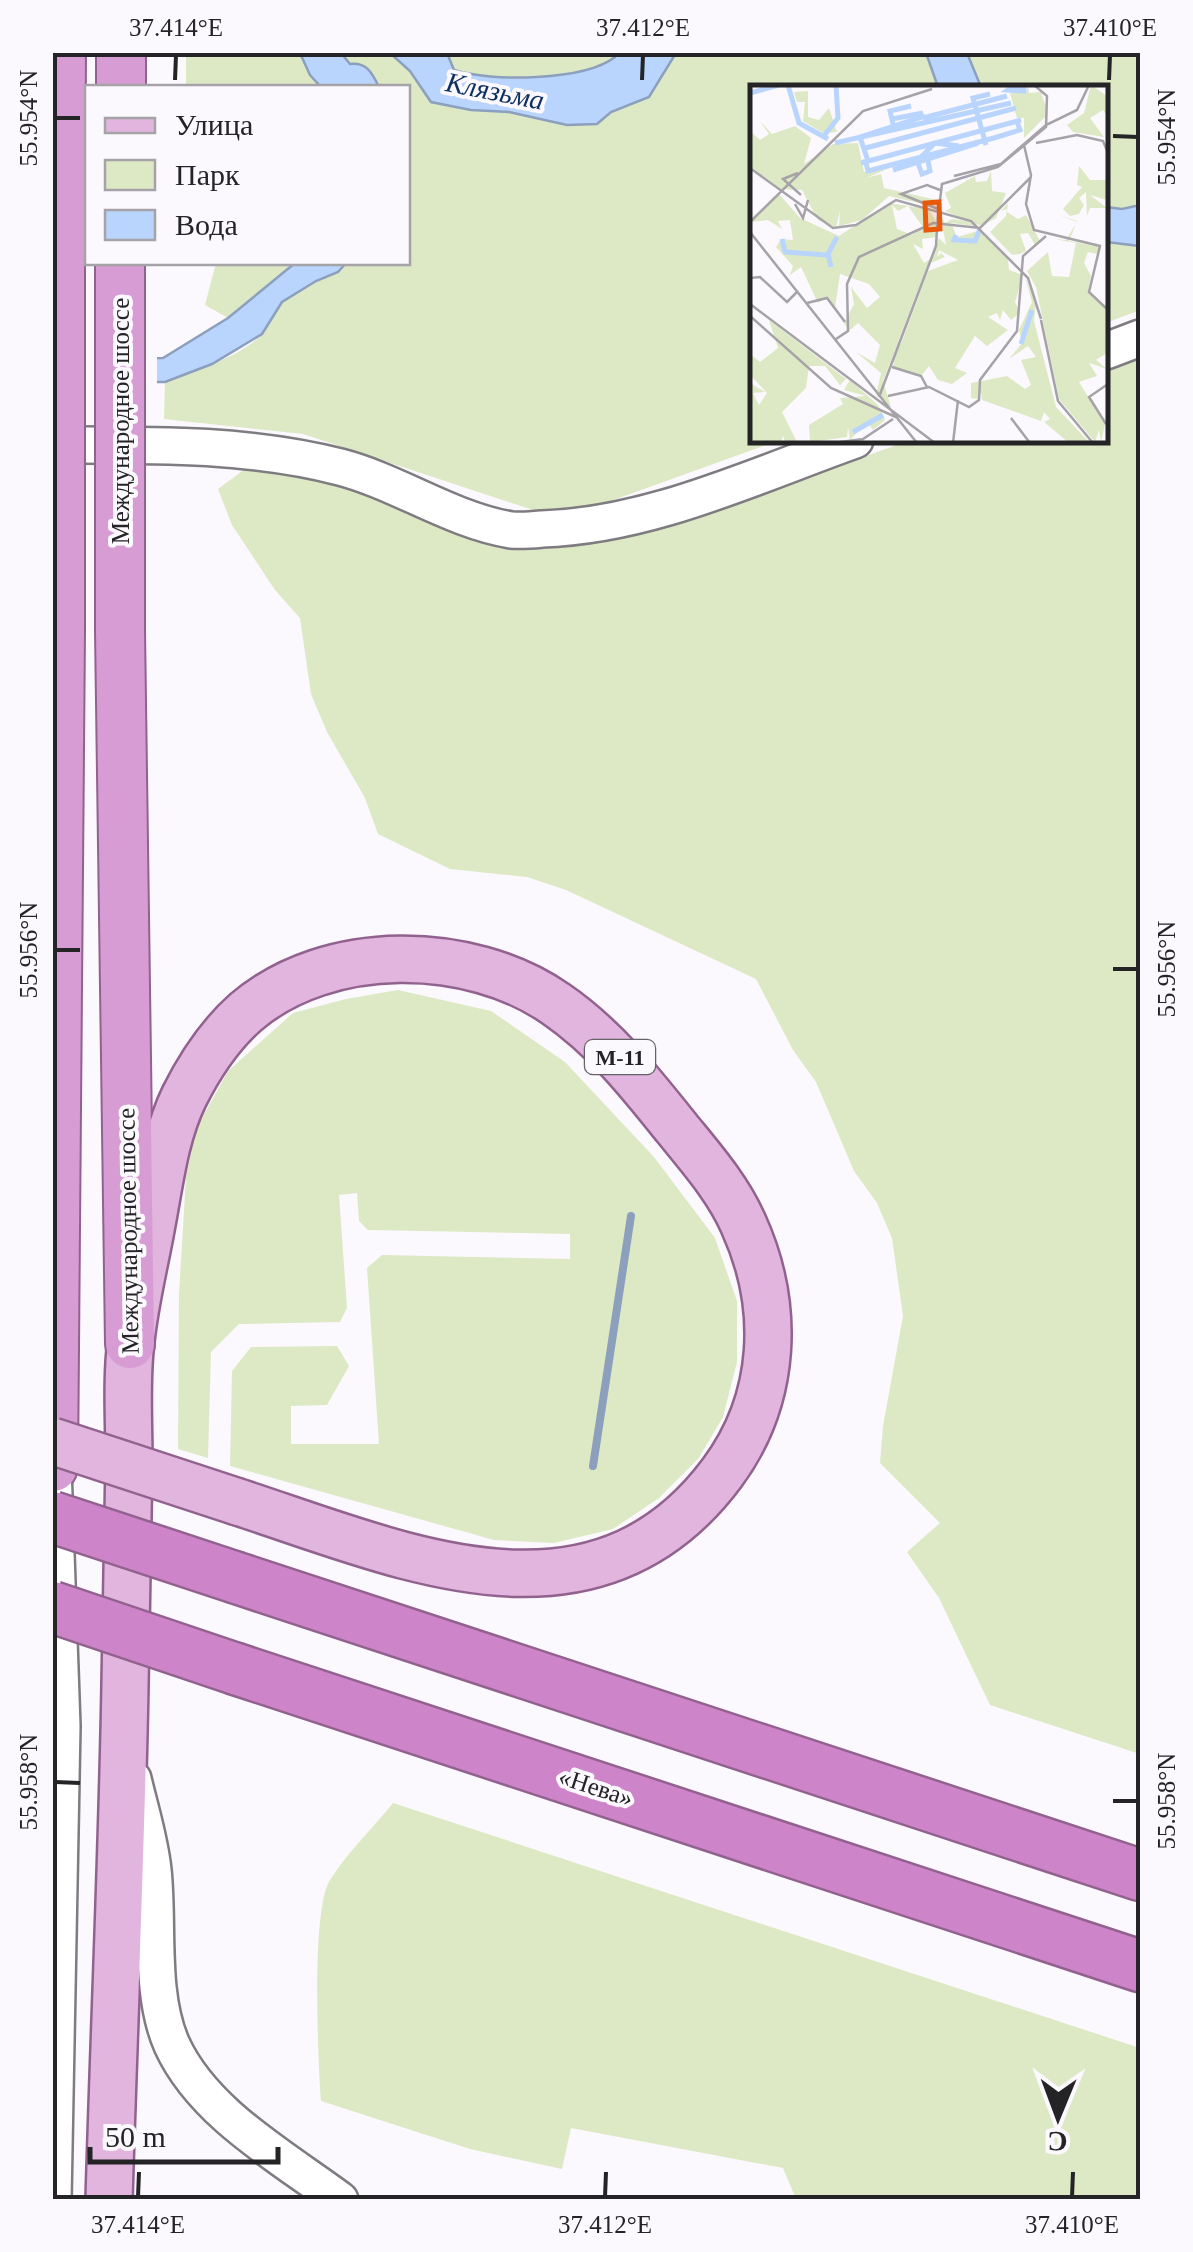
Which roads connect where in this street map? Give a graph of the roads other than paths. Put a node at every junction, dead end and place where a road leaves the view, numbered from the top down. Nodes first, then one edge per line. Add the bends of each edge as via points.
1 (61, 52) edge
2 (121, 52) edge
3 (121, 85) edge
4 (120, 265) edge
5 (1140, 338) edge
6 (1108, 349) edge
7 (848, 442) edge
8 (52, 445) edge
9 (52, 1151) edge
10 (54, 1160) edge
11 (130, 1344) junction
12 (52, 1441) edge
13 (53, 1470) edge
14 (52, 1518) edge
15 (52, 1608) edge
16 (124, 1740) junction
17 (1140, 1876) edge
18 (1140, 1966) edge
19 (53, 2200) edge
20 (109, 2200) edge
21 (340, 2200) edge

1 - 10 highway, bridge
2 - 3 highway
4 - 11 highway, Международное шоссе, bridge
5 - 6 street
7 - 8 street via 674,504 580,528 512,530 342,467 184,446
9 - 10 main road
10 - 13 highway
11 - 12 main road, М-11, bridge via 164,1157 181,1102 208,1057 246,1012 291,983 338,966 445,960 496,974 553,1001 620,1056 741,1218 762,1271 768,1331 764,1385 744,1443 715,1483 629,1552 558,1573 508,1575 419,1560
11 - 16 main road, Международное шоссе
13 - 19 street via 62,1726
14 - 17 highway, bridge
15 - 18 highway, «Нева», bridge
16 - 20 main road, Международное шоссе
16 - 21 street via 153,1866 164,2024 172,2046 226,2112

